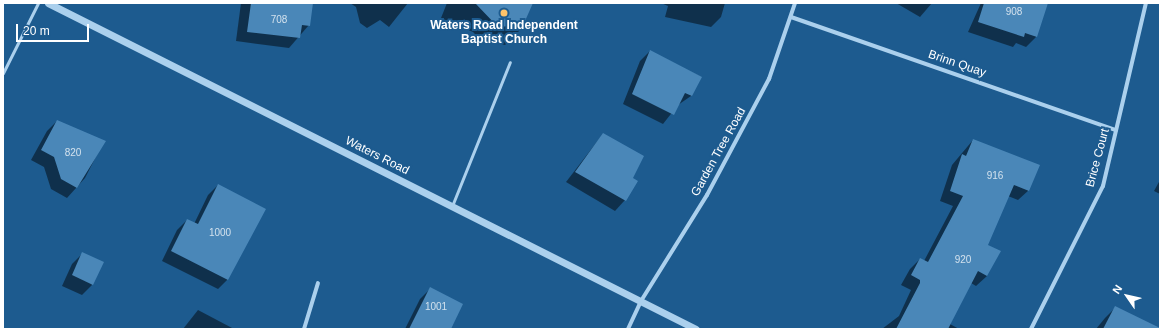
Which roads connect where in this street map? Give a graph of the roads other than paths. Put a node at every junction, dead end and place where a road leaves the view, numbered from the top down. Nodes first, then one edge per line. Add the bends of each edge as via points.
1 (38, 3) edge
2 (48, 3) edge
3 (794, 3) edge
4 (1146, 3) edge
5 (791, 17) junction
6 (510, 62) dead end
7 (3, 73) edge
8 (1116, 130) junction
9 (452, 206) junction
10 (318, 283) dead end
11 (641, 301) junction
12 (304, 329) edge
13 (628, 329) edge
14 (696, 329) edge
15 (1030, 329) edge

1 - 7 lane
2 - 9 street, Waters Road
3 - 5 street, Garden Tree Road
4 - 8 street, Brice Court
5 - 8 street, Brinn Quay
5 - 11 street, Garden Tree Road via 770,79 708,195
6 - 9 lane
8 - 15 street, Brice Court via 1103,186
9 - 11 street, Waters Road
10 - 12 street
11 - 13 street, Garden Tree Road
11 - 14 street, Waters Road

